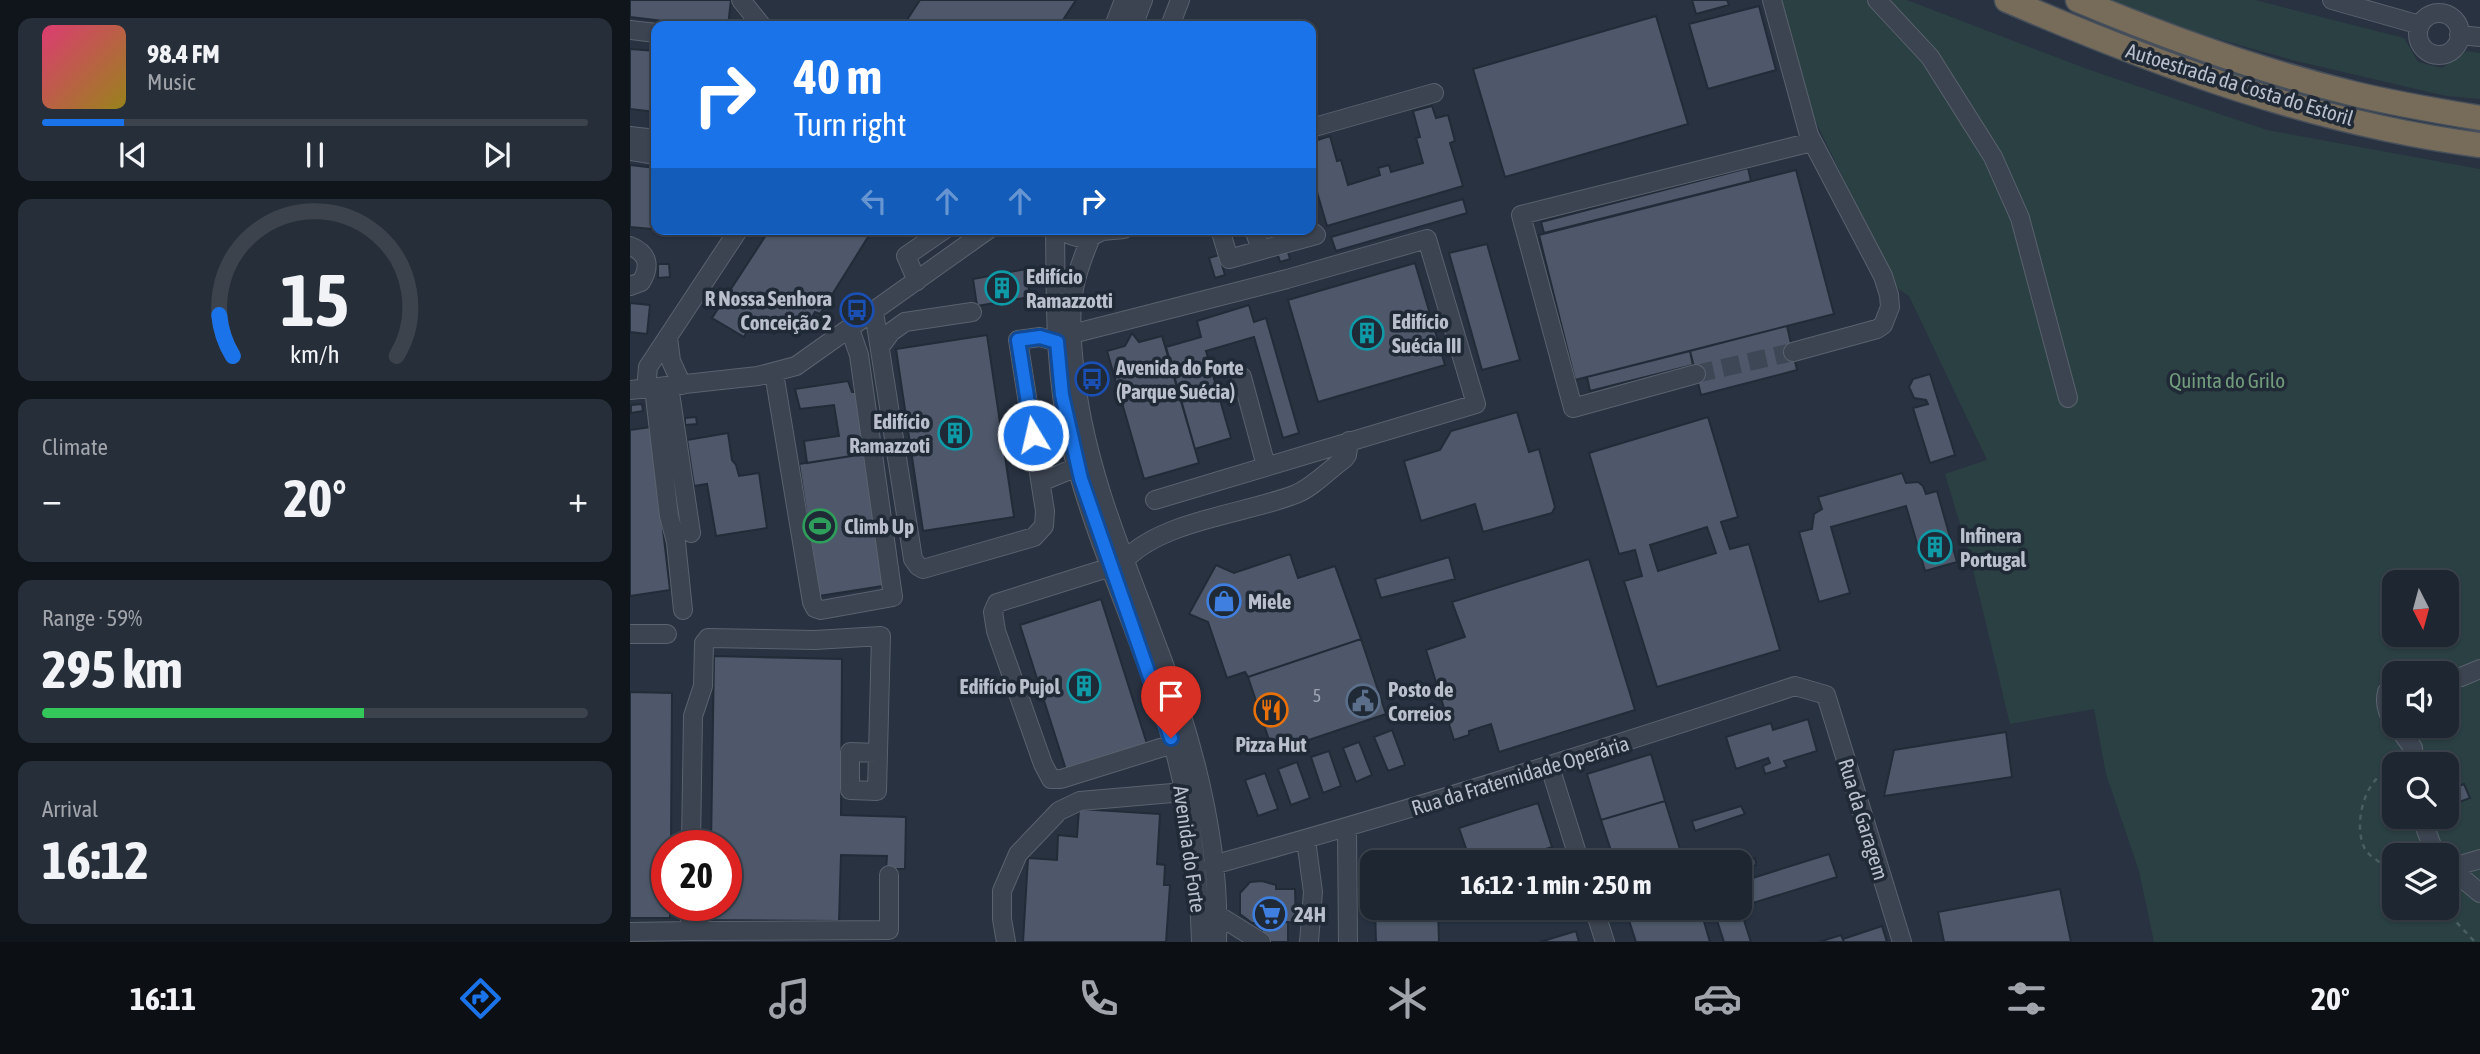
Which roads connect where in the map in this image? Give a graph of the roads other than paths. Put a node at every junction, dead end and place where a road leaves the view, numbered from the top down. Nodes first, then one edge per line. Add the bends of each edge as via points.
1 (741, 0) edge
2 (1124, 0) edge
3 (1143, 0) edge
4 (1180, 0) edge
5 (1772, 0) edge
6 (1877, 0) edge
7 (2007, 0) edge
8 (2078, 0) edge
9 (2332, 0) edge
10 (2447, 7) edge
11 (758, 21) edge
12 (1116, 21) edge
13 (1135, 21) edge
14 (1172, 21) edge
15 (2420, 25) junction
16 (630, 30) edge
17 (651, 32) edge
18 (2459, 35) junction
19 (2480, 37) edge
20 (1434, 93) dead end
21 (2480, 118) edge
22 (1316, 127) edge
23 (630, 136) edge
24 (651, 138) edge
25 (1812, 142) junction
26 (2480, 145) edge
27 (630, 151) edge
28 (651, 154) edge
29 (735, 235) edge
30 (936, 235) edge
31 (981, 235) edge
32 (1055, 235) edge
33 (1098, 235) edge
34 (1222, 235) edge
35 (1256, 235) edge
36 (1316, 235) edge
37 (630, 247) edge
38 (1261, 250) junction
39 (917, 281) junction
40 (630, 286) edge
41 (874, 312) junction
42 (972, 312) dead end
43 (854, 326) junction
44 (668, 337) junction
45 (1064, 338) junction
46 (880, 341) junction
47 (1793, 352) tunnel mouth
48 (774, 373) junction
49 (1696, 374) tunnel mouth
50 (1242, 377) dead end
51 (656, 388) edge
52 (2068, 398) dead end
53 (1349, 441) junction
54 (1266, 466) junction
55 (1077, 467) junction
56 (1041, 482) junction
57 (1155, 500) dead end
58 (691, 533) dead end
59 (1119, 563) junction
60 (683, 610) dead end
61 (630, 634) edge
62 (667, 635) dead end
63 (2480, 669) edge
64 (2459, 677) edge
65 (1826, 695) joint
66 (1173, 744) junction
67 (878, 753) dead end
68 (1550, 767) junction
69 (1184, 792) junction
70 (1347, 829) junction
71 (691, 830) edge
72 (1307, 840) junction
73 (1576, 850) edge
74 (2480, 859) edge
75 (2459, 864) edge
76 (1213, 865) junction
77 (889, 875) dead end
78 (2459, 875) edge
79 (2480, 893) edge
80 (1216, 914) junction
81 (1598, 920) edge
82 (690, 921) edge
83 (690, 931) junction
84 (630, 932) edge
85 (1006, 942) edge
86 (1201, 942) edge
87 (1217, 942) edge
88 (1261, 942) edge
89 (1309, 942) edge
90 (1348, 942) edge
91 (1605, 942) edge
92 (1902, 942) edge

1 - 11 street
2 - 12 street
3 - 13 street
4 - 14 street
5 - 25 street
6 - 52 street via 1930,57 1993,157 2020,218
7 - 26 highway, Autoestrada da Costa do Estoril via 2156,62 2249,92 2377,127
8 - 21 highway, Autoestrada da Costa do Estoril via 2302,80
9 - 15 street
10 - 15 street
10 - 18 street
15 - 18 street via 2420,43 2433,54 2451,51
16 - 17 street
18 - 19 street
20 - 22 street
23 - 24 street
25 - 47 street via 1884,276 1890,307 1877,329
25 - 49 street via 1521,215 1573,408
27 - 28 street
29 - 44 street
30 - 39 street via 906,256
31 - 39 street
32 - 45 street, Avenida do Forte
33 - 45 street, Avenida do Forte via 1078,270
34 - 38 street via 1229,259
35 - 38 street
36 - 38 street
37 - 40 street via 641,251 647,266 641,282
39 - 41 street
41 - 43 street
41 - 46 street
42 - 46 street via 905,322
43 - 46 street
43 - 48 street via 796,366
43 - 48 street via 893,597 821,610 811,602
44 - 51 street via 671,361
44 - 51 street via 648,367
45 - 53 street via 1427,239 1476,404
45 - 55 street, Avenida do Forte via 1062,395
45 - 56 street via 1018,340
45 - 59 street, Avenida do Forte
46 - 56 street via 913,559 918,566 934,567 1034,537 1046,518
48 - 51 street
50 - 54 street
51 - 58 street
51 - 60 street via 668,516 676,542
53 - 54 street
53 - 59 street via 1344,459 1299,493 1164,534
54 - 57 street
55 - 56 street
55 - 59 street, Avenida do Forte
59 - 66 street, Avenida do Forte
59 - 66 street via 997,603 993,612 1000,642 1051,779
59 - 76 street, Avenida do Forte via 1190,744
61 - 62 street
63 - 64 street
65 - 68 street, Rua da Fraternidade Operária via 1795,686
65 - 92 street, Rua da Garagem
66 - 69 street, Avenida do Forte
67 - 71 street via 881,636 708,638 703,686 693,716
68 - 70 street, Rua da Fraternidade Operária
68 - 73 street
69 - 85 street via 1080,802 1059,811 1018,854 1002,891
69 - 86 street, Avenida do Forte via 1195,857
70 - 72 street, Rua da Fraternidade Operária
70 - 90 street
72 - 76 street, Rua da Fraternidade Operária
72 - 89 street via 1314,892
74 - 75 street
76 - 80 street, Avenida do Forte
77 - 83 street via 889,930
78 - 79 street
80 - 87 street, Avenida do Forte
80 - 88 street
81 - 91 street
82 - 83 street
83 - 84 street

